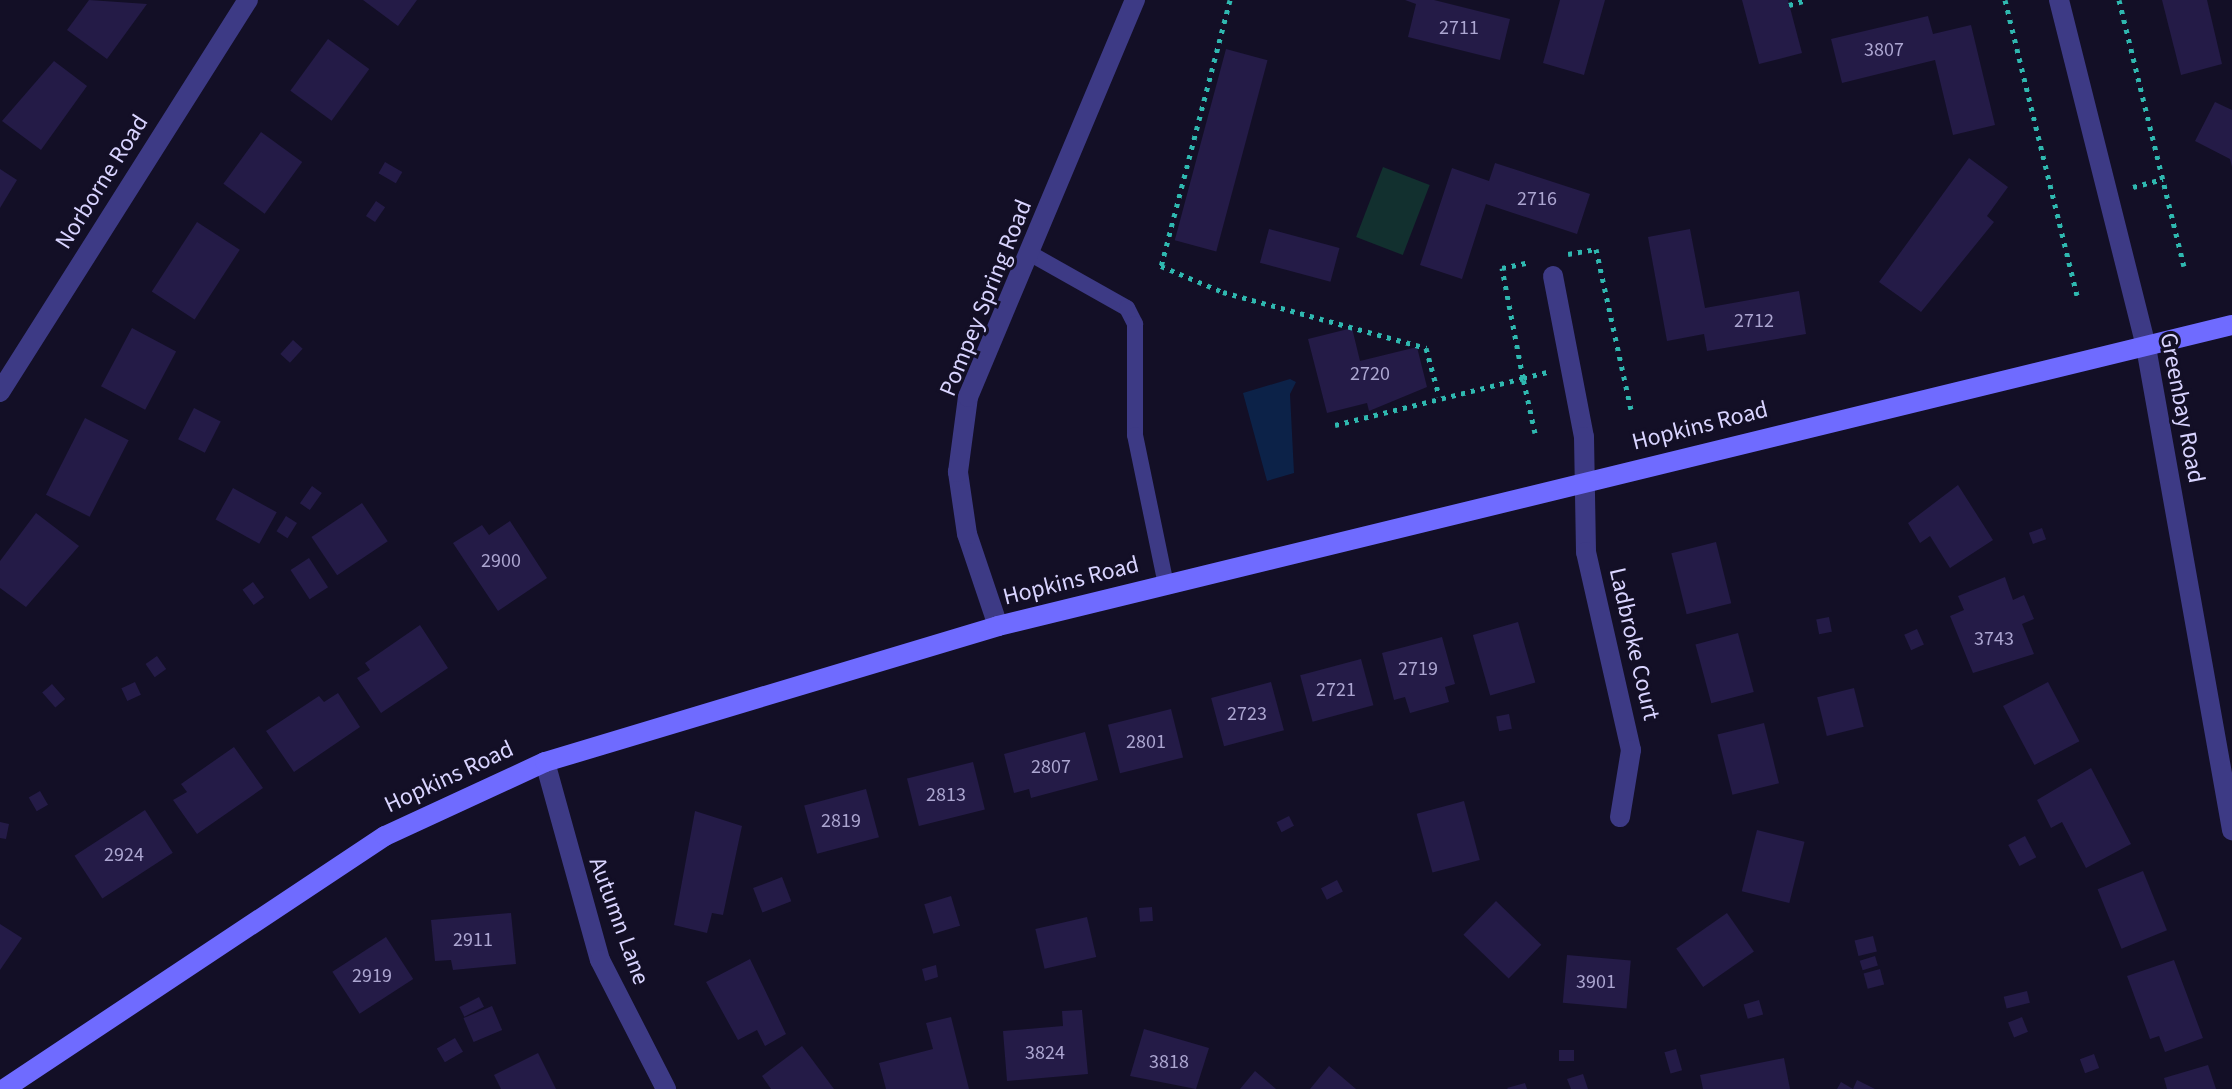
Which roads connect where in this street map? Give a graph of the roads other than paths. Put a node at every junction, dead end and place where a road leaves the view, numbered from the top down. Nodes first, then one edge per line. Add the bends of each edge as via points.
1 (248, 0) edge
2 (1135, 0) edge
3 (2059, 0) edge
4 (1031, 254) junction
5 (1551, 264) road end
6 (2232, 325) edge
7 (2146, 347) junction
8 (0, 392) edge
9 (1584, 482) junction
10 (1166, 585) junction
11 (998, 626) junction
12 (545, 762) junction
13 (1620, 817) dead end
14 (2232, 830) edge
15 (4, 1089) edge
16 (666, 1089) edge

1 - 8 street, Norborne Road
2 - 4 street, Pompey Spring Road
3 - 7 street, Greenbay Road
4 - 10 lane via 1127,308 1135,324 1135,435
4 - 11 street, Pompey Spring Road via 968,397 958,472 967,534
5 - 9 street, Ladbroke Court via 1582,422
6 - 7 main road, Hopkins Road
7 - 9 main road, Hopkins Road
7 - 14 street, Greenbay Road
9 - 10 main road, Hopkins Road
9 - 13 street, Ladbroke Court via 1586,552 1631,750
10 - 11 main road, Hopkins Road
11 - 12 main road, Hopkins Road
12 - 15 main road, Hopkins Road via 385,836
12 - 16 street, Autumn Lane via 600,960

